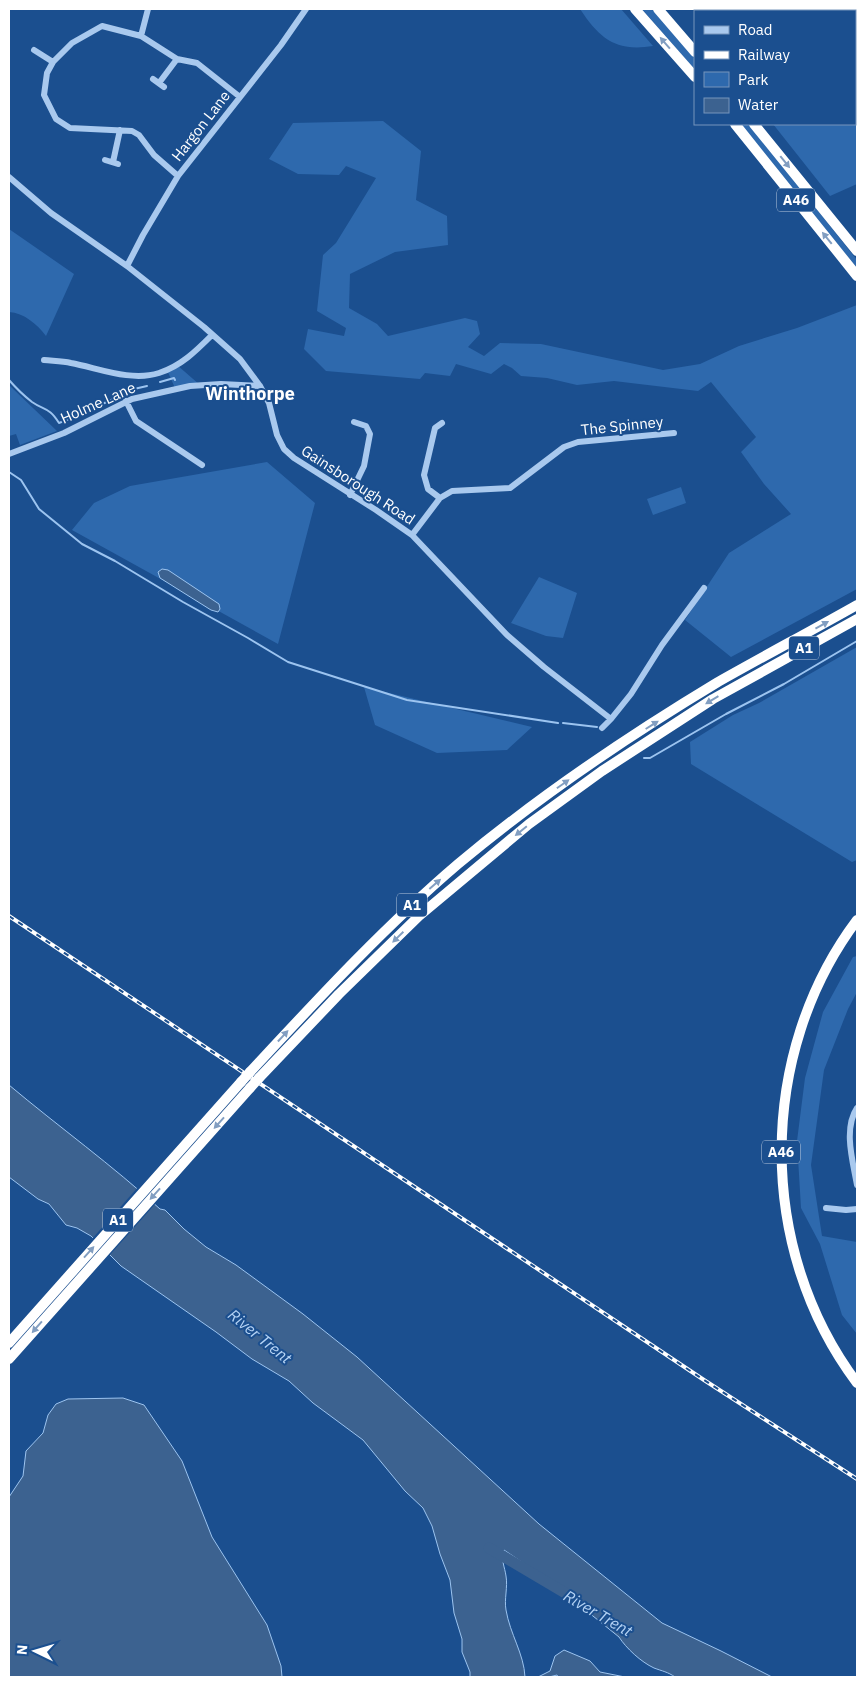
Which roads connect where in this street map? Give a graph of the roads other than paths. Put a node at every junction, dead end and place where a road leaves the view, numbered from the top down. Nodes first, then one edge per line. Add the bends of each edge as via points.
1 (148, 9) edge
2 (306, 9) edge
3 (635, 9) edge
4 (658, 9) edge
5 (141, 36) junction
6 (34, 50) dead end
7 (694, 51) edge
8 (177, 59) junction
9 (54, 62) junction
10 (694, 75) edge
11 (159, 83) dead end
12 (240, 97) junction
13 (736, 125) edge
14 (755, 125) edge
15 (120, 130) junction
16 (104, 160) dead end
17 (178, 176) junction
18 (9, 177) edge
19 (857, 251) edge
20 (127, 266) junction
21 (857, 276) edge
22 (212, 335) junction
23 (44, 360) dead end
24 (260, 386) junction
25 (126, 401) junction
26 (354, 422) dead end
27 (442, 423) dead end
28 (674, 433) dead end
29 (9, 454) edge
30 (202, 465) dead end
31 (350, 494) junction
32 (440, 498) junction
33 (412, 535) junction
34 (704, 588) dead end
35 (857, 605) edge
36 (856, 620) edge
37 (611, 719) junction
38 (602, 728) dead end
39 (857, 920) edge
40 (254, 1075) junction
41 (857, 1108) edge
42 (856, 1167) edge
43 (857, 1185) edge
44 (826, 1208) dead end
45 (857, 1209) edge
46 (61, 1292) junction
47 (9, 1343) edge
48 (9, 1359) edge
49 (857, 1383) edge

1 - 5 street
2 - 12 street, Hargon Lane
10 -> 3 highway
4 - 7 highway
5 - 8 street
5 - 9 street via 102,26 72,43
6 - 9 street
8 - 11 street
8 - 12 street via 197,63
9 - 15 street via 47,73 44,95 56,119 70,128
12 - 17 street, Hargon Lane
21 -> 13 highway, A46
14 -> 19 highway, A46
15 - 16 street via 115,163
15 - 17 street via 139,135 154,155
17 - 20 street, Hargon Lane
18 - 20 street, Gainsborough Road via 51,213
20 - 22 street, Gainsborough Road
22 - 23 street via 188,358 150,375
22 - 24 street, Gainsborough Road via 240,359
24 - 25 street, Holme Lane via 190,386
24 - 31 street, Gainsborough Road via 284,449
25 - 29 street, Holme Lane via 64,433
25 - 30 street via 136,421
26 - 31 street via 366,426 370,434 364,466
27 - 32 street via 435,428 424,475 428,489
28 - 32 street, The Spinney via 578,442 564,447 510,488 452,491
31 - 33 street, Gainsborough Road
32 - 33 street
33 - 37 street, Gainsborough Road via 507,635
34 - 37 street via 662,645 632,694
40 -> 35 highway, A1 via 329,988 410,906 523,812 718,683
36 -> 40 highway, A1 via 713,699 530,824 420,916
37 - 38 street
39 - 49 highway, A46 via 832,959 801,1029 787,1085 781,1153 786,1213 797,1262 822,1324
40 - 46 highway, A1, bridge
41 - 42 street via 851,1128
42 - 43 street
44 - 45 street
46 - 47 highway, A1
46 -> 48 highway, A1

